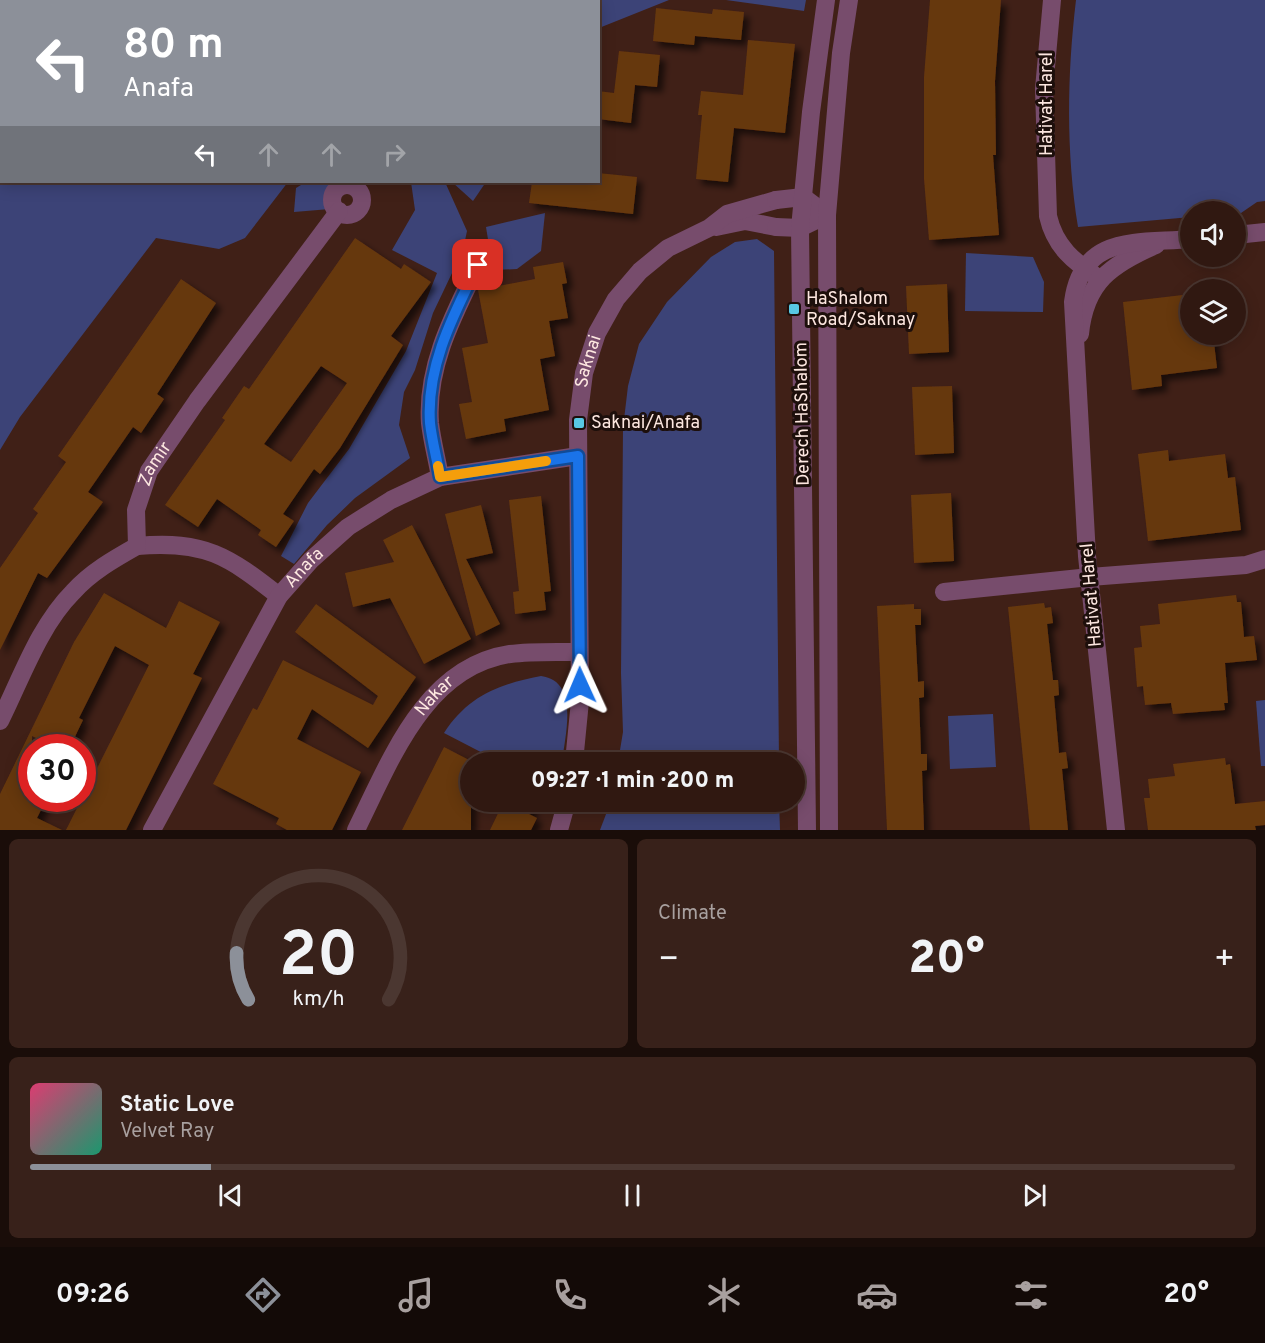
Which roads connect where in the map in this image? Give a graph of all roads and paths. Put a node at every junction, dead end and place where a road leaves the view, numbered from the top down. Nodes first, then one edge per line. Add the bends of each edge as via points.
1 (826, 0) edge
2 (849, 0) edge
3 (1052, 0) edge
4 (803, 197) junction
5 (339, 211) dead end
6 (827, 215) junction
7 (709, 228) junction
8 (800, 228) junction
9 (1265, 232) edge
10 (1246, 234) edge
11 (1180, 240) edge
12 (1164, 242) junction
13 (478, 265) dead end
14 (1083, 268) junction
15 (1100, 279) junction
16 (1078, 360) junction
17 (578, 456) junction
18 (440, 477) junction
19 (137, 546) junction
20 (1265, 558) edge
21 (1090, 576) junction
22 (944, 592) dead end
23 (279, 596) junction
24 (579, 652) junction
25 (0, 721) edge
26 (575, 752) edge
27 (564, 812) edge
28 (152, 830) edge
29 (356, 830) edge
30 (559, 830) edge
31 (807, 830) edge
32 (829, 830) edge
33 (1116, 830) edge

1 - 4 street, Derech HaShalom
2 - 6 street, Derech HaShalom
3 - 14 street, Hativat Harel via 1044,89 1048,216 1063,250
4 - 6 street
4 - 7 street, Saknai via 727,214
4 - 8 street, Derech HaShalom
5 - 19 street, Zamir via 149,471 136,510
6 - 8 street
6 - 32 street, Derech HaShalom
7 - 8 street, Saknai via 746,221
7 - 17 street, Saknai via 668,248 640,271 612,306 597,333 584,373
8 - 31 street, Derech HaShalom
9 - 10 street
11 - 12 street
12 - 14 street via 1118,245
12 - 15 street via 1120,262
13 - 18 street via 447,330 434,371 430,422
14 - 15 street, Hativat Harel
14 - 16 street, Hativat Harel via 1072,302
15 - 16 street, Hativat Harel via 1085,310
16 - 21 street, Hativat Harel
17 - 18 street, Anafa
17 - 24 street, Saknai
18 - 23 street, Anafa via 391,500 348,527
19 - 23 street via 182,545 213,551 241,565
19 - 25 street via 103,566 72,592 43,633
20 - 21 street via 1246,565
21 - 22 street
21 - 33 street, Hativat Harel
23 - 28 street, Anafa
24 - 26 street, Saknai
24 - 29 street, Nakar via 495,658 443,687 410,726
27 - 30 street

